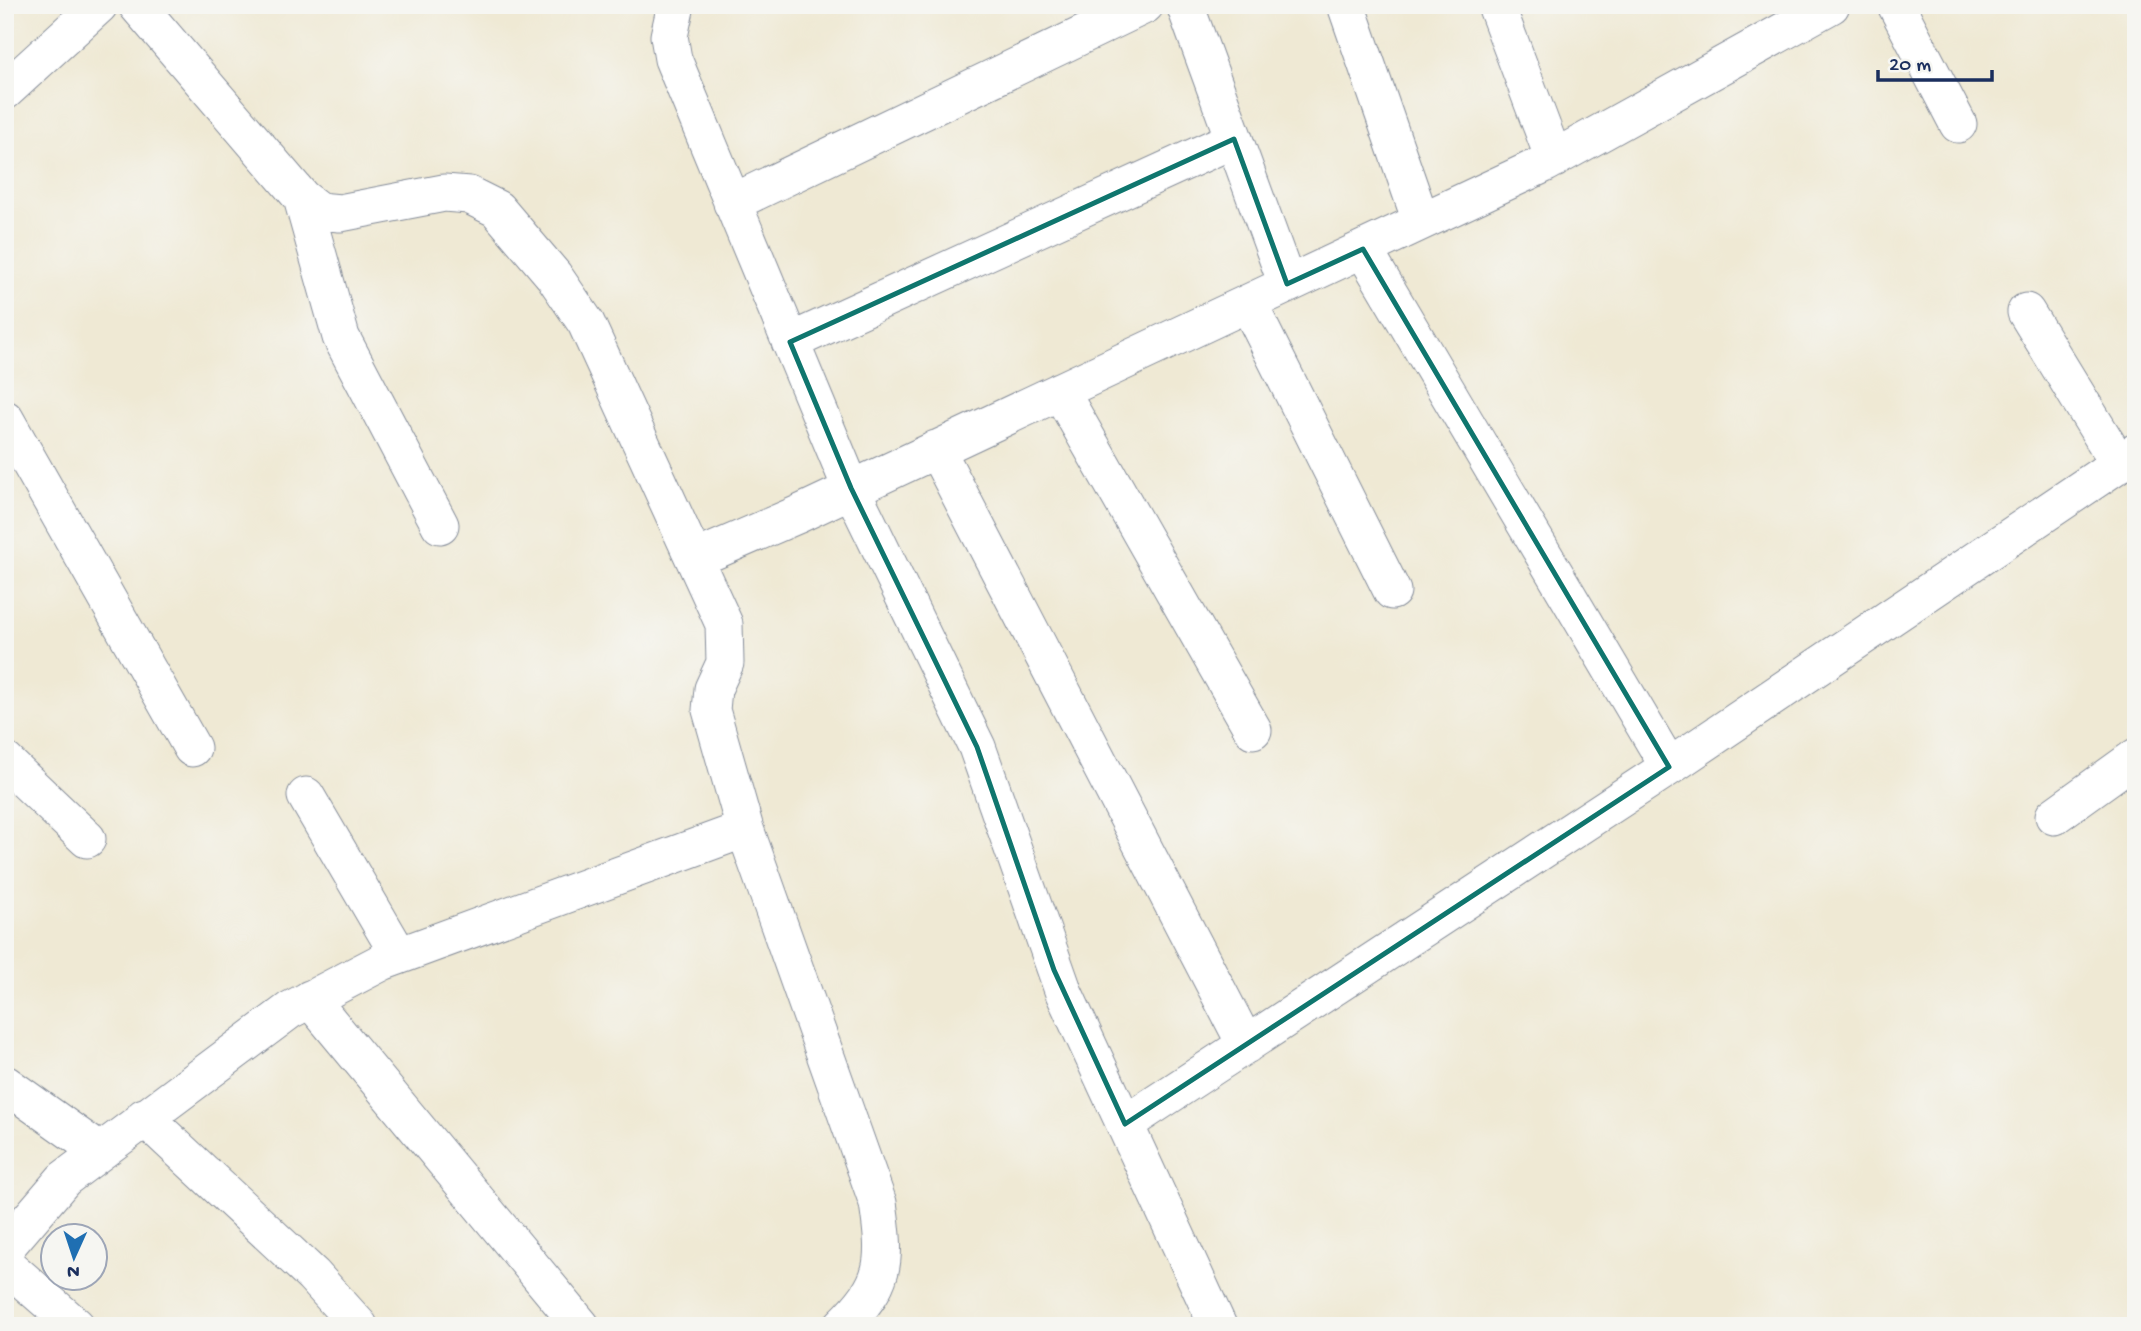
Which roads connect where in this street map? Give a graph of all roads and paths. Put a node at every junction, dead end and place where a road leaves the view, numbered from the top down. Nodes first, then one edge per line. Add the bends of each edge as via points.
1 (99, 5) edge
2 (137, 5) edge
3 (676, 5) edge
4 (1145, 5) edge
5 (1185, 5) edge
6 (1346, 5) edge
7 (1496, 5) edge
8 (1831, 5) edge
9 (1896, 5) edge
10 (5, 91) edge
11 (1958, 124) dead end
12 (1234, 139) junction
13 (1554, 159) junction
14 (302, 198) junction
15 (732, 203) junction
16 (1422, 221) junction
17 (1363, 249) junction
18 (1287, 284) junction
19 (1248, 303) junction
20 (2026, 312) dead end
21 (790, 342) junction
22 (1060, 391) junction
23 (5, 419) edge
24 (936, 449) junction
25 (2127, 458) edge
26 (843, 492) junction
27 (440, 525) dead end
28 (695, 559) junction
29 (1392, 592) dead end
30 (1253, 730) dead end
31 (192, 748) dead end
32 (2136, 757) edge
33 (5, 761) edge
34 (1669, 766) junction
35 (306, 796) dead end
36 (2054, 816) dead end
37 (745, 829) junction
38 (87, 839) dead end
39 (399, 956) junction
40 (310, 999) junction
41 (1246, 1045) junction
42 (5, 1084) edge
43 (144, 1117) junction
44 (1125, 1124) junction
45 (99, 1151) junction
46 (5, 1248) edge
47 (5, 1264) edge
48 (348, 1322) edge
49 (76, 1326) edge
50 (581, 1326) edge
51 (842, 1326) edge
52 (1218, 1326) edge

1 - 10 street
2 - 14 street
3 - 15 street via 669,36 673,59
4 - 15 street
5 - 12 street
6 - 16 street
7 - 13 street
8 - 13 street
9 - 11 street
12 - 18 street
12 - 21 street
13 - 16 street
14 - 27 street via 341,337
14 - 28 street via 319,211 340,212 444,193 470,195 496,209 554,276 586,323
15 - 21 street
16 - 17 street
17 - 18 street
17 - 34 street
18 - 19 street
19 - 22 street
19 - 29 street
20 - 25 street
21 - 26 street
22 - 24 street
22 - 30 street
23 - 31 street
24 - 26 street
24 - 41 street
25 - 34 street
26 - 28 street
26 - 44 street via 977,747 1054,970
28 - 37 street via 724,624 725,663 713,689 711,710
32 - 36 street
33 - 38 street
34 - 41 street
35 - 39 street
37 - 39 street
37 - 51 street via 878,1203 882,1269 868,1300
39 - 40 street
40 - 43 street
40 - 50 street
41 - 44 street
42 - 45 street
43 - 45 street
43 - 48 street via 313,1275
44 - 52 street
45 - 46 street via 64,1180
47 - 49 street

